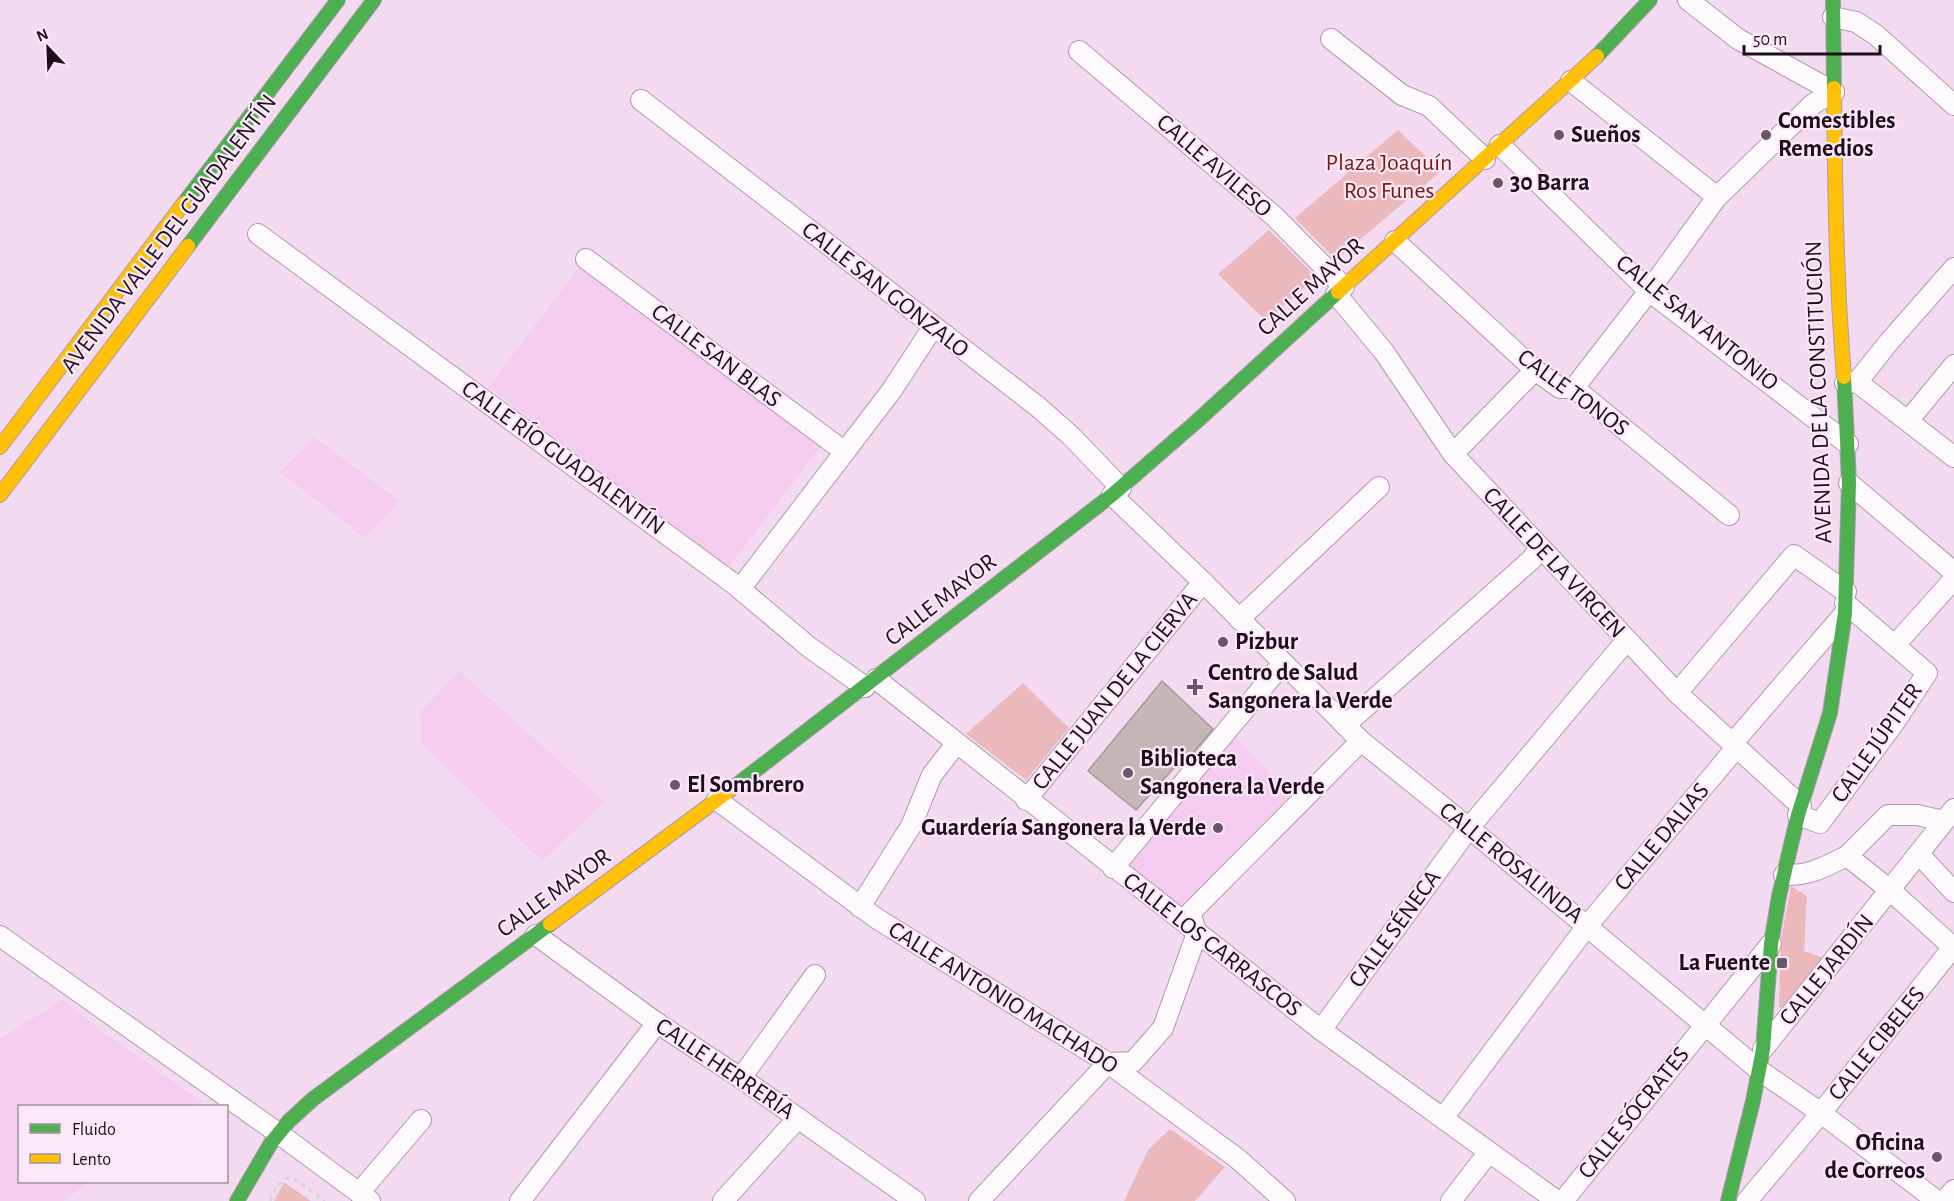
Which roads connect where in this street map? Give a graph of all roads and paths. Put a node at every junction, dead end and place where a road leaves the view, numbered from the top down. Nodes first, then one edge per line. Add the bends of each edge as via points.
1 (338, 0) edge
2 (374, 0) edge
3 (1650, 0) edge
4 (1688, 0) edge
5 (1833, 8) edge
6 (1331, 39) dead end
7 (1079, 51) dead end
8 (1571, 81) junction
9 (1833, 92) junction
10 (641, 100) dead end
11 (1954, 105) edge
12 (1500, 145) junction
13 (1485, 159) junction
14 (1717, 197) junction
15 (258, 234) dead end
16 (1395, 241) junction
17 (586, 259) dead end
18 (1954, 268) edge
19 (1340, 291) junction
20 (1649, 291) junction
21 (933, 327) junction
22 (1954, 365) edge
23 (1534, 370) junction
24 (1851, 382) junction
25 (1574, 387) junction
26 (1908, 421) junction
27 (1848, 444) junction
28 (0, 447) edge
29 (845, 452) junction
30 (1453, 454) junction
31 (1954, 457) edge
32 (1849, 483) junction
33 (1379, 487) dead end
34 (1117, 492) junction
35 (0, 495) edge
36 (1729, 515) dead end
37 (1540, 548) junction
38 (1954, 572) edge
39 (1954, 579) edge
40 (1203, 582) junction
41 (740, 589) junction
42 (1845, 603) junction
43 (1239, 619) junction
44 (1626, 641) junction
45 (1895, 645) junction
46 (1283, 663) junction
47 (870, 683) junction
48 (1677, 693) junction
49 (1345, 725) junction
50 (1361, 741) junction
51 (956, 744) junction
52 (1734, 746) junction
53 (717, 800) junction
54 (1026, 800) junction
55 (1800, 810) junction
56 (1949, 815) edge
57 (1469, 828) junction
58 (1919, 854) junction
59 (1847, 856) junction
60 (1113, 868) junction
61 (1784, 875) junction
62 (1890, 890) junction
63 (1954, 892) edge
64 (860, 907) junction
65 (1587, 926) junction
66 (1197, 933) junction
67 (536, 935) junction
68 (0, 936) edge
69 (1771, 944) junction
70 (1954, 947) edge
71 (815, 975) dead end
72 (657, 1023) junction
73 (1705, 1025) junction
74 (1321, 1030) junction
75 (1763, 1049) junction
76 (1108, 1063) junction
77 (1759, 1070) junction
78 (741, 1078) junction
79 (1821, 1113) junction
80 (798, 1118) junction
81 (1443, 1118) junction
82 (421, 1120) dead end
83 (278, 1133) junction
84 (1489, 1152) junction
85 (1954, 1190) edge
86 (364, 1197) edge
87 (1277, 1198) edge
88 (726, 1200) edge
89 (237, 1201) edge
90 (270, 1201) edge
91 (325, 1201) edge
92 (520, 1201) edge
93 (915, 1201) edge
94 (979, 1201) edge
95 (1451, 1201) edge
96 (1557, 1201) edge
97 (1563, 1201) edge
98 (1728, 1201) edge
99 (1747, 1201) edge
100 (1936, 1201) edge
101 (1944, 1201) edge

1 - 28 street, AVENIDA VALLE DEL GUADALENTÍN
2 - 35 street, AVENIDA VALLE DEL GUADALENTÍN
3 - 8 street, CALLE MAYOR
4 - 9 street via 1738,39
5 - 9 street, AVENIDA DE LA CONSTITUCIÓN
5 - 11 street via 1870,32
6 - 13 street via 1402,95 1429,106
7 - 19 street, CALLE AVILESO via 1274,216
8 - 12 street, CALLE MAYOR
8 - 14 street
9 - 14 street via 1813,104
9 - 24 street, AVENIDA DE LA CONSTITUCIÓN via 1836,249
10 - 21 street, CALLE SAN GONZALO
12 - 13 street, CALLE MAYOR
12 - 20 street, CALLE SAN ANTONIO
13 - 16 street, CALLE MAYOR
14 - 20 street
15 - 41 street, CALLE RÍO GUADALENTÍN
16 - 19 street, CALLE MAYOR
16 - 23 street, CALLE TONOS
17 - 29 street, CALLE SAN BLAS
18 - 24 street
19 - 30 street, CALLE DE LA VIRGEN
19 - 34 street, CALLE MAYOR
20 - 25 street
20 - 27 street, CALLE SAN ANTONIO
21 - 29 street
21 - 34 street, CALLE SAN GONZALO via 1071,436
22 - 26 street
23 - 25 street, CALLE TONOS via 1560,388
23 - 30 street
24 - 26 street
24 - 27 street, AVENIDA DE LA CONSTITUCIÓN
25 - 36 street, CALLE TONOS
26 - 31 street
27 - 32 street, AVENIDA DE LA CONSTITUCIÓN
29 - 41 street
30 - 37 street, CALLE DE LA VIRGEN
32 - 38 street
32 - 42 street, AVENIDA DE LA CONSTITUCIÓN
33 - 43 street
34 - 40 street, CALLE ROSALINDA
34 - 47 street, CALLE MAYOR
37 - 44 street, CALLE DE LA VIRGEN
37 - 49 street
39 - 45 street
40 - 43 street, CALLE ROSALINDA
40 - 54 street, CALLE JUAN DE LA CIERVA
41 - 47 street, CALLE RÍO GUADALENTÍN via 809,647
42 - 45 street, CALLE JÚPITER
42 - 48 street, CALLE JÚPITER via 1794,555
42 - 52 street, CALLE DALIAS
42 - 55 street, AVENIDA DE LA CONSTITUCIÓN via 1832,707
43 - 46 street, CALLE ROSALINDA
44 - 48 street, CALLE DE LA VIRGEN
44 - 57 street, CALLE SÉNECA
45 - 55 street, CALLE JÚPITER via 1927,673 1820,823
46 - 49 street, CALLE ROSALINDA
46 - 60 street
47 - 51 street, CALLE LOS CARRASCOS
47 - 53 street, CALLE MAYOR
48 - 52 street, CALLE DE LA VIRGEN
49 - 50 street, CALLE ROSALINDA
50 - 57 street, CALLE ROSALINDA
50 - 66 street via 1190,913
51 - 54 street, CALLE LOS CARRASCOS
51 - 64 street via 932,776 911,826
52 - 55 street, CALLE DE LA VIRGEN
52 - 65 street, CALLE DALIAS
53 - 64 street, CALLE ANTONIO MACHADO
53 - 67 street, CALLE MAYOR
54 - 60 street, CALLE LOS CARRASCOS
55 - 61 street, AVENIDA DE LA CONSTITUCIÓN
56 - 58 street, CALLE JARDÍN
56 - 59 street via 1888,815
57 - 65 street, CALLE ROSALINDA
57 - 74 street, CALLE SÉNECA
58 - 62 street, CALLE JARDÍN
58 - 63 street
59 - 61 street via 1814,873
59 - 62 street
60 - 66 street, CALLE LOS CARRASCOS
61 - 69 street, AVENIDA DE LA CONSTITUCIÓN
62 - 70 street
62 - 75 street, CALLE JARDÍN
64 - 76 street, CALLE ANTONIO MACHADO
65 - 73 street, CALLE ROSALINDA
65 - 81 street, CALLE DALIAS
66 - 74 street, CALLE LOS CARRASCOS
66 - 76 street via 1163,1028 1133,1062
67 - 72 street, CALLE HERRERÍA
67 - 83 street, CALLE MAYOR via 348,1071
68 - 83 street
69 - 73 street, CALLE SÓCRATES
69 - 75 street, AVENIDA DE LA CONSTITUCIÓN
70 - 79 street, CALLE CIBELES
71 - 78 street
72 - 78 street, CALLE HERRERÍA
72 - 92 street
73 - 77 street, CALLE ROSALINDA
73 - 97 street, CALLE SÓCRATES
74 - 81 street, CALLE LOS CARRASCOS
75 - 77 street, AVENIDA DE LA CONSTITUCIÓN
76 - 87 street, CALLE ANTONIO MACHADO via 1238,1159
76 - 94 street
77 - 79 street, CALLE ROSALINDA
77 - 98 street, AVENIDA DE LA CONSTITUCIÓN
78 - 80 street, CALLE HERRERÍA
79 - 99 street, CALLE CIBELES
79 - 100 street, CALLE ROSALINDA
80 - 88 street
80 - 93 street, CALLE HERRERÍA
81 - 84 street, CALLE LOS CARRASCOS
82 - 86 street
83 - 86 street
83 - 89 street, CALLE MAYOR
84 - 95 street
84 - 96 street, CALLE LOS CARRASCOS
85 - 101 street
90 - 91 path via 288,1178

